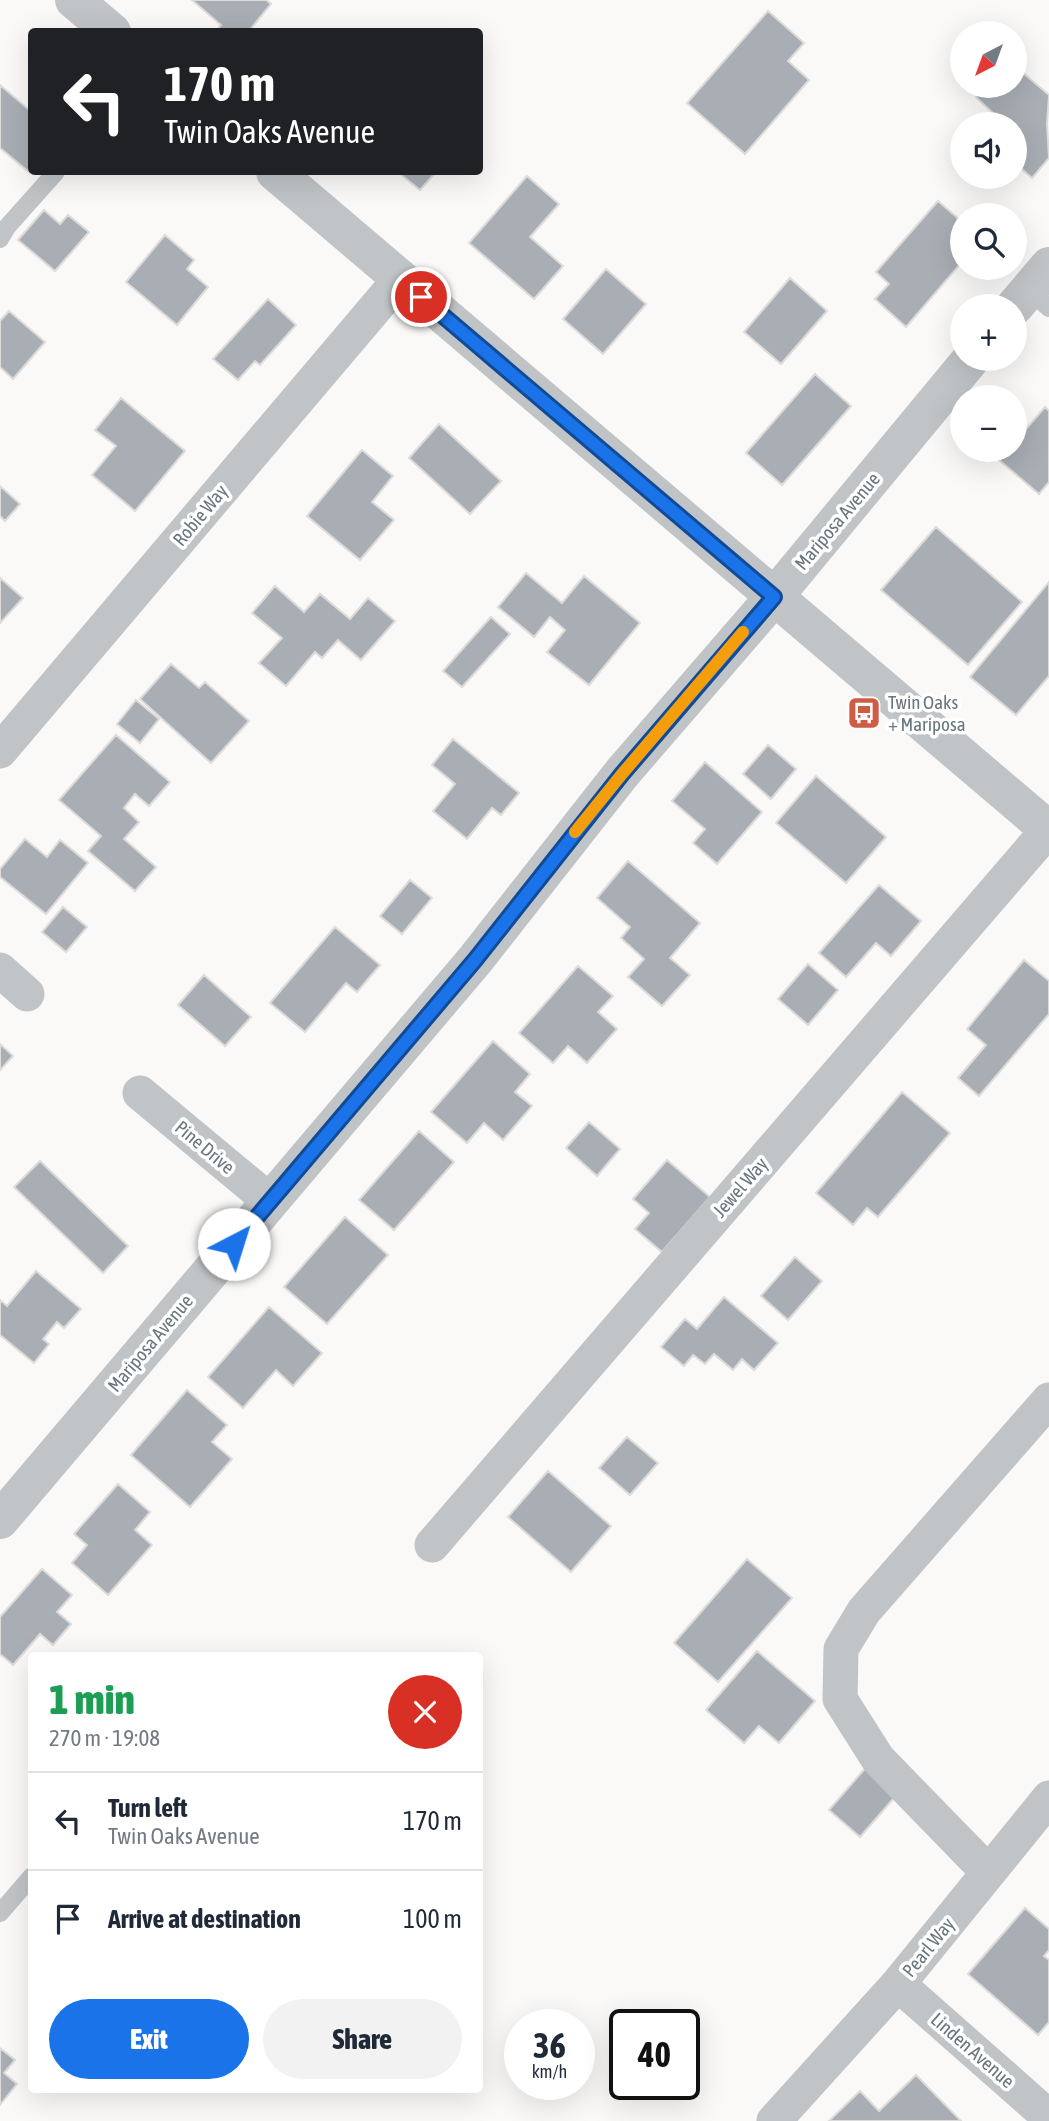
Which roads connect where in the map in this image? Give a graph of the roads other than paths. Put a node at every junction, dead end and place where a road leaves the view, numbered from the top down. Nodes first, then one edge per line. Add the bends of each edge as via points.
1 (74, 0) edge
2 (107, 28) edge
3 (53, 175) edge
4 (279, 175) edge
5 (0, 239) edge
6 (400, 279) junction
7 (961, 371) edge
8 (774, 597) junction
9 (0, 751) edge
10 (1049, 830) edge
11 (0, 970) edge
12 (27, 994) dead end
13 (140, 1093) dead end
14 (271, 1202) junction
15 (1049, 1400) edge
16 (0, 1520) edge
17 (432, 1545) dead end
18 (1049, 1798) edge
19 (988, 1872) junction
20 (28, 1881) edge
21 (0, 1913) edge
22 (898, 1984) junction
23 (797, 2106) edge
24 (1049, 2116) edge
25 (774, 2121) edge

1 - 2 street
3 - 5 lane
4 - 6 street
6 - 8 street
6 - 9 street, Robie Way
7 - 8 street, Mariposa Avenue
8 - 10 street
8 - 14 street, Mariposa Avenue via 622,774 475,960
10 - 17 street, Jewel Way
11 - 12 street
13 - 14 street, Pine Drive
14 - 16 street, Mariposa Avenue
15 - 19 street via 864,1611 841,1649 840,1699 878,1759
18 - 19 street, Pearl Way
19 - 22 street, Pearl Way
20 - 21 lane
22 - 23 street, Pearl Way
22 - 24 street, Linden Avenue
23 - 25 street, Pearl Way

